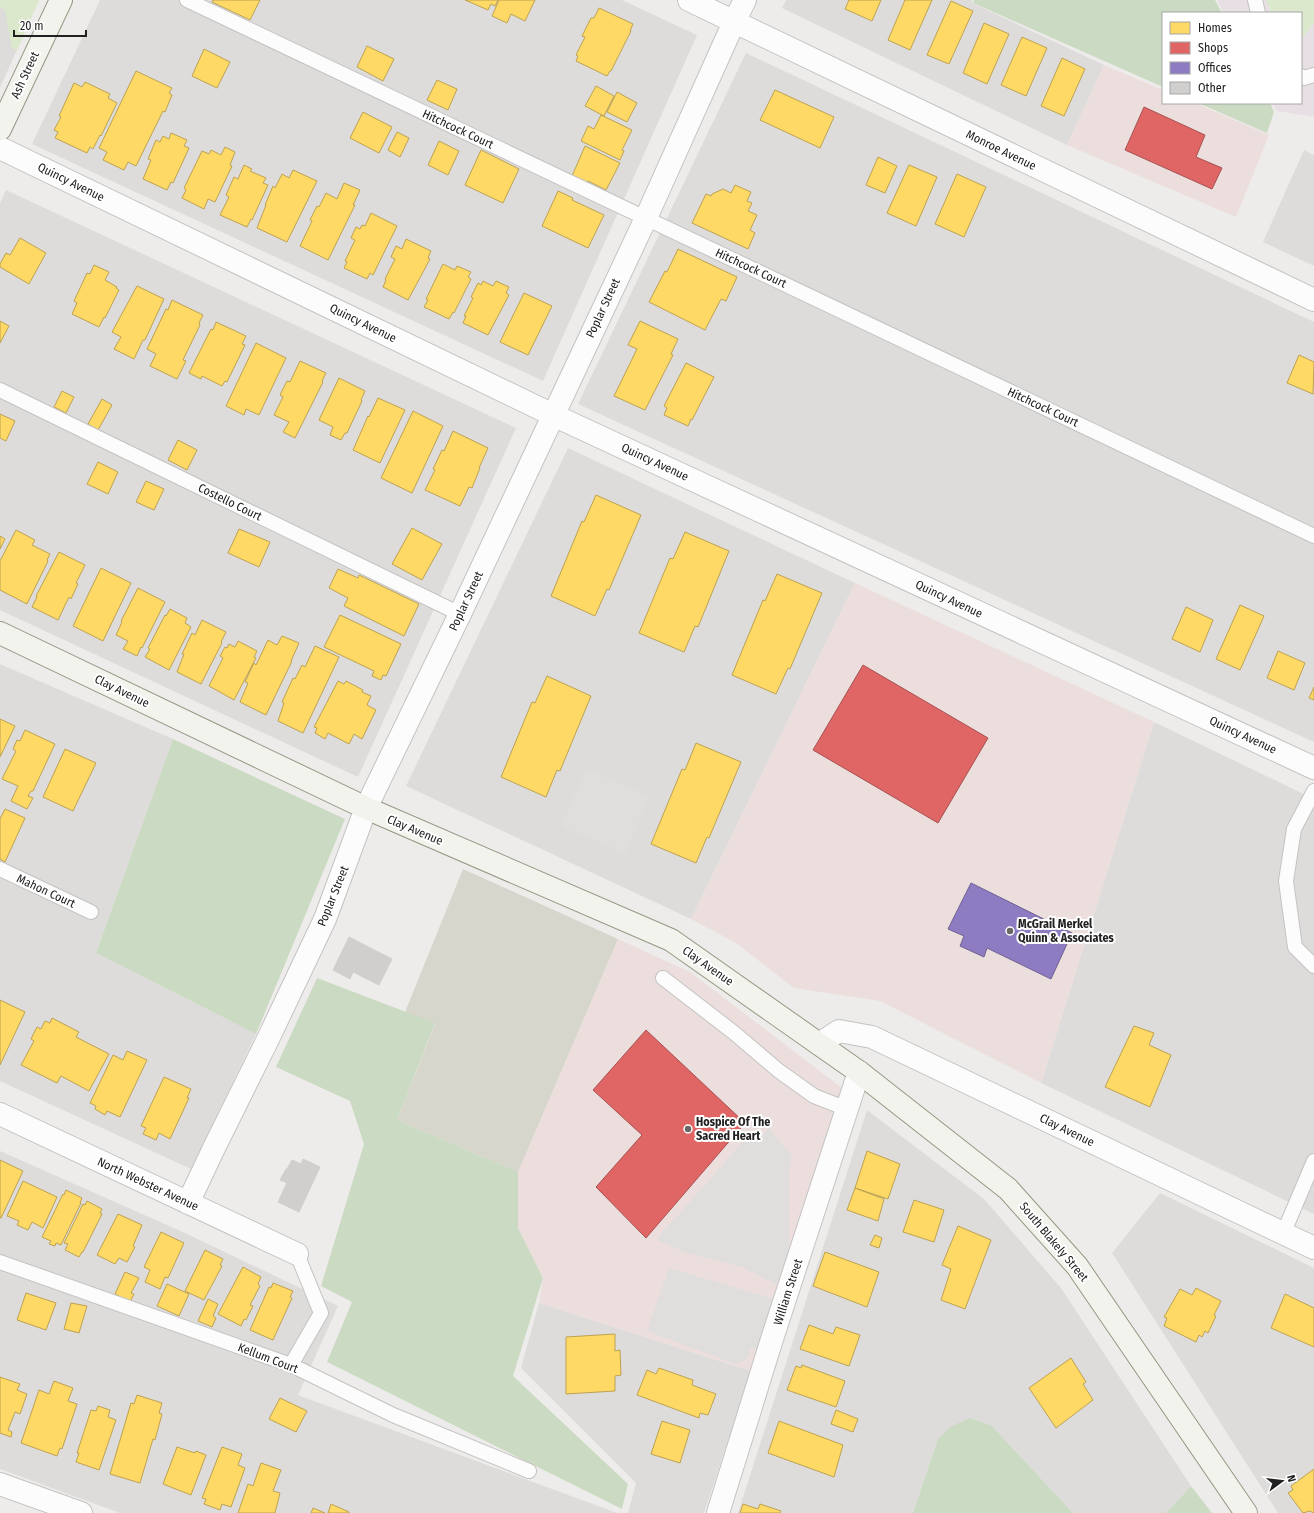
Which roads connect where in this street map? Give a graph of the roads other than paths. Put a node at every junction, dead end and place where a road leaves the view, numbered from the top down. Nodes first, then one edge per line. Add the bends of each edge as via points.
1 (61, 0) edge
2 (187, 0) edge
3 (689, 0) edge
4 (745, 0) edge
5 (1255, 0) edge
6 (1258, 12) edge
7 (734, 22) junction
8 (1314, 75) edge
9 (1302, 77) edge
10 (0, 129) edge
11 (0, 148) edge
12 (646, 218) junction
13 (1314, 300) edge
14 (0, 390) edge
15 (553, 415) junction
16 (1314, 536) edge
17 (460, 614) junction
18 (0, 633) edge
19 (1314, 768) edge
20 (1314, 790) edge
21 (366, 808) junction
22 (0, 869) edge
23 (91, 912) dead end
24 (1314, 966) edge
25 (663, 978) dead end
26 (819, 1044) junction
27 (859, 1072) junction
28 (846, 1109) junction
29 (0, 1114) edge
30 (1314, 1162) edge
31 (188, 1203) junction
32 (1283, 1234) junction
33 (1314, 1248) edge
34 (297, 1254) joint
35 (0, 1262) edge
36 (290, 1365) junction
37 (529, 1471) dead end
38 (0, 1484) edge
39 (81, 1513) edge
40 (718, 1513) edge
41 (1246, 1513) edge

1 - 10 main road, Ash Street
2 - 12 lane, Hitchcock Court
3 - 7 street, Monroe Avenue
4 - 7 street, Poplar Street
5 - 6 lane
7 - 12 street, Poplar Street
7 - 13 street, Monroe Avenue
8 - 9 lane
11 - 15 street, Quincy Avenue
12 - 15 street, Poplar Street
12 - 16 lane, Hitchcock Court
14 - 17 lane, Costello Court
15 - 17 street, Poplar Street
15 - 19 street, Quincy Avenue
17 - 21 street, Poplar Street
18 - 21 main road, Clay Avenue
20 - 24 lane via 1294,829 1286,881 1295,947
21 - 26 main road, Clay Avenue via 671,940
21 - 31 street, Poplar Street via 325,919
22 - 23 lane, Mahon Court
25 - 28 lane via 779,1071 814,1096
26 - 27 main road, Clay Avenue
26 - 32 street, Clay Avenue via 839,1031 872,1037
27 - 28 street, William Street
27 - 41 main road, South Blakely Street via 1008,1189 1077,1266
28 - 40 street, William Street
29 - 31 street, North Webster Avenue
30 - 32 lane
31 - 34 street, North Webster Avenue
32 - 33 street, Clay Avenue
34 - 36 lane via 321,1312
35 - 36 lane, Kellum Court
36 - 37 lane, Kellum Court via 393,1415
38 - 39 street

